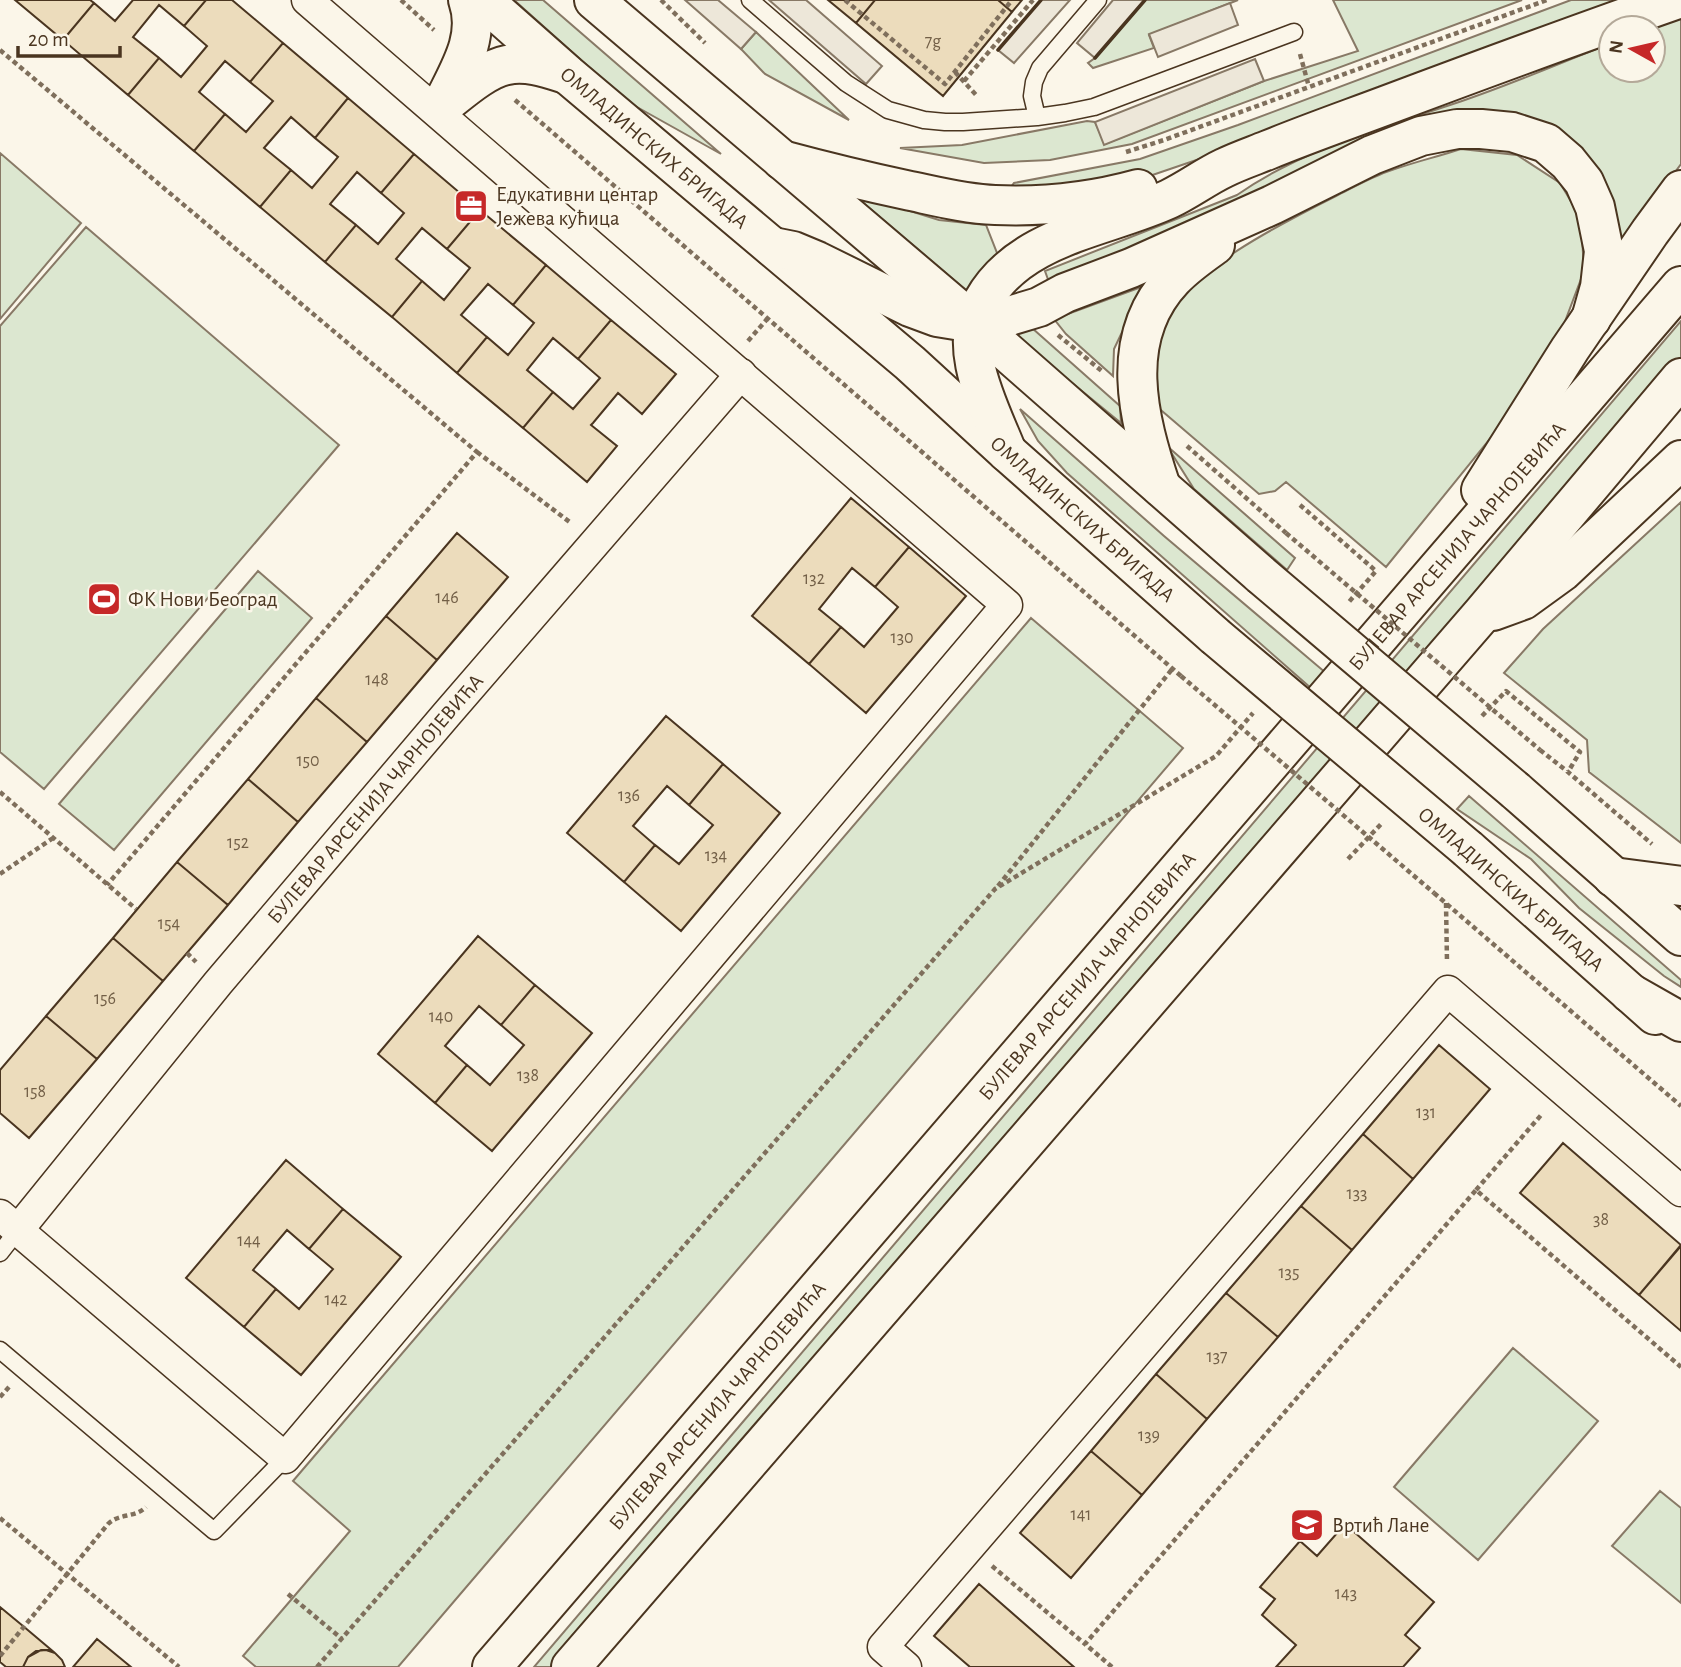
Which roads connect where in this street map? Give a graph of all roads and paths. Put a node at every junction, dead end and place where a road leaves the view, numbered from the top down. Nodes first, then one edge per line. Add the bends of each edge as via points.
1 (307, 0) edge
2 (468, 0) edge
3 (483, 0) edge
4 (593, 0) edge
5 (750, 0) edge
6 (845, 0) edge
7 (1012, 0) edge
8 (1032, 0) edge
9 (1098, 0) edge
10 (1675, 0) edge
11 (1294, 32) dead end
12 (0, 50) edge
13 (485, 74) junction
14 (568, 75) junction
15 (964, 81) dead end
16 (439, 109) junction
17 (1037, 117) junction
18 (782, 160) junction
19 (1225, 168) junction
20 (1681, 190) edge
21 (1272, 205) junction
22 (773, 247) junction
23 (1681, 286) edge
24 (1591, 318) junction
25 (974, 323) junction
26 (1050, 328) dead end
27 (741, 374) junction
28 (1681, 378) edge
29 (1111, 380) dead end
30 (1179, 438) dead end
31 (477, 452) junction
32 (1007, 452) junction
33 (1681, 460) edge
34 (1161, 487) junction
35 (1300, 505) dead end
36 (573, 525) dead end
37 (1435, 571) junction
38 (1340, 612) dead end
39 (1482, 614) junction
40 (1172, 668) junction
41 (1518, 702) dead end
42 (1261, 704) dead end
43 (1568, 772) junction
44 (0, 792) edge
45 (53, 838) junction
46 (1660, 852) dead end
47 (0, 874) edge
48 (1613, 877) junction
49 (107, 885) junction
50 (1681, 886) edge
51 (995, 889) junction
52 (1446, 903) junction
53 (136, 909) dead end
54 (1681, 936) edge
55 (1448, 991) junction
56 (1630, 993) junction
57 (1681, 1022) edge
58 (1681, 1038) edge
59 (1562, 1090) junction
60 (1681, 1106) edge
61 (1476, 1190) junction
62 (1681, 1191) edge
63 (6, 1233) edge
64 (0, 1350) edge
65 (1681, 1367) edge
66 (285, 1458) junction
67 (140, 1513) dead end
68 (0, 1518) edge
69 (970, 1547) junction
70 (67, 1574) junction
71 (288, 1594) dead end
72 (342, 1639) junction
73 (1085, 1644) junction
74 (0, 1656) edge
75 (179, 1667) edge
76 (317, 1667) edge
77 (492, 1667) edge
78 (571, 1667) edge
79 (906, 1667) edge
80 (1111, 1667) edge

1 - 16 street
2 - 16 main road via 472,36
3 - 14 main road, ОМЛАДИНСКИХ БРИГАДА
4 - 18 main road
5 - 17 lane via 846,83 888,110 945,122
6 - 7 path via 945,84
8 - 15 path
9 - 17 lane via 1040,68 1032,96
10 - 19 main road
11 - 17 lane via 1094,107
12 - 31 path
13 - 14 main road via 505,65 524,64
13 - 16 main road
13 - 40 path
14 - 22 main road, ОМЛАДИНСКИХ БРИГАДА
16 - 27 street
18 - 19 main road via 938,197 993,205 1086,201
18 - 25 main road
19 - 25 main road via 1169,199 1064,237 1020,261 994,285
20 - 24 main road
21 - 24 main road via 1421,136 1481,129 1512,132 1546,143 1584,182 1595,207 1604,251
21 - 25 main road via 1039,307
21 - 34 main road via 1172,279 1141,332 1139,402
22 - 25 main road via 817,261 910,307
22 - 32 main road, ОМЛАДИНСКИХ БРИГАДА
23 - 37 main road, БУЛЕВАР АРСЕНИЈА ЧАРНОЈЕВИЋА
24 - 37 main road
25 - 32 main road via 977,373
25 - 34 main road
26 - 29 path
27 - 63 street, БУЛЕВАР АРСЕНИЈА ЧАРНОЈЕВИЋА
27 - 66 street via 1007,605
28 - 39 main road
30 - 43 path, bridge
31 - 36 path
31 - 49 path
32 - 56 main road, ОМЛАДИНСКИХ БРИГАДА, bridge
33 - 39 main road via 1563,571 1523,600
34 - 48 main road, bridge
35 - 38 path via 1376,571
37 - 77 main road, БУЛЕВАР АРСЕНИЈА ЧАРНОЈЕВИЋА
39 - 78 main road
40 - 51 path
40 - 52 path, bridge
41 - 43 path via 1580,752
42 - 51 path via 1216,756
43 - 46 path
44 - 45 path
45 - 47 path
45 - 49 path
48 - 50 main road
48 - 54 main road
49 - 53 path
51 - 72 path
52 - 55 path
52 - 60 path
55 - 59 street
55 - 69 street
56 - 57 main road
56 - 58 main road, ОМЛАДИНСКИХ БРИГАДА
59 - 61 path
59 - 62 street
61 - 65 path
61 - 73 path
63 - 66 street, БУЛЕВАР АРСЕНИЈА ЧАРНОЈЕВИЋА
64 - 66 lane via 214,1531
67 - 70 path via 114,1518
68 - 70 path
69 - 73 path
69 - 79 street via 883,1647
70 - 74 path
70 - 75 path
71 - 72 path
72 - 76 path
73 - 80 path

